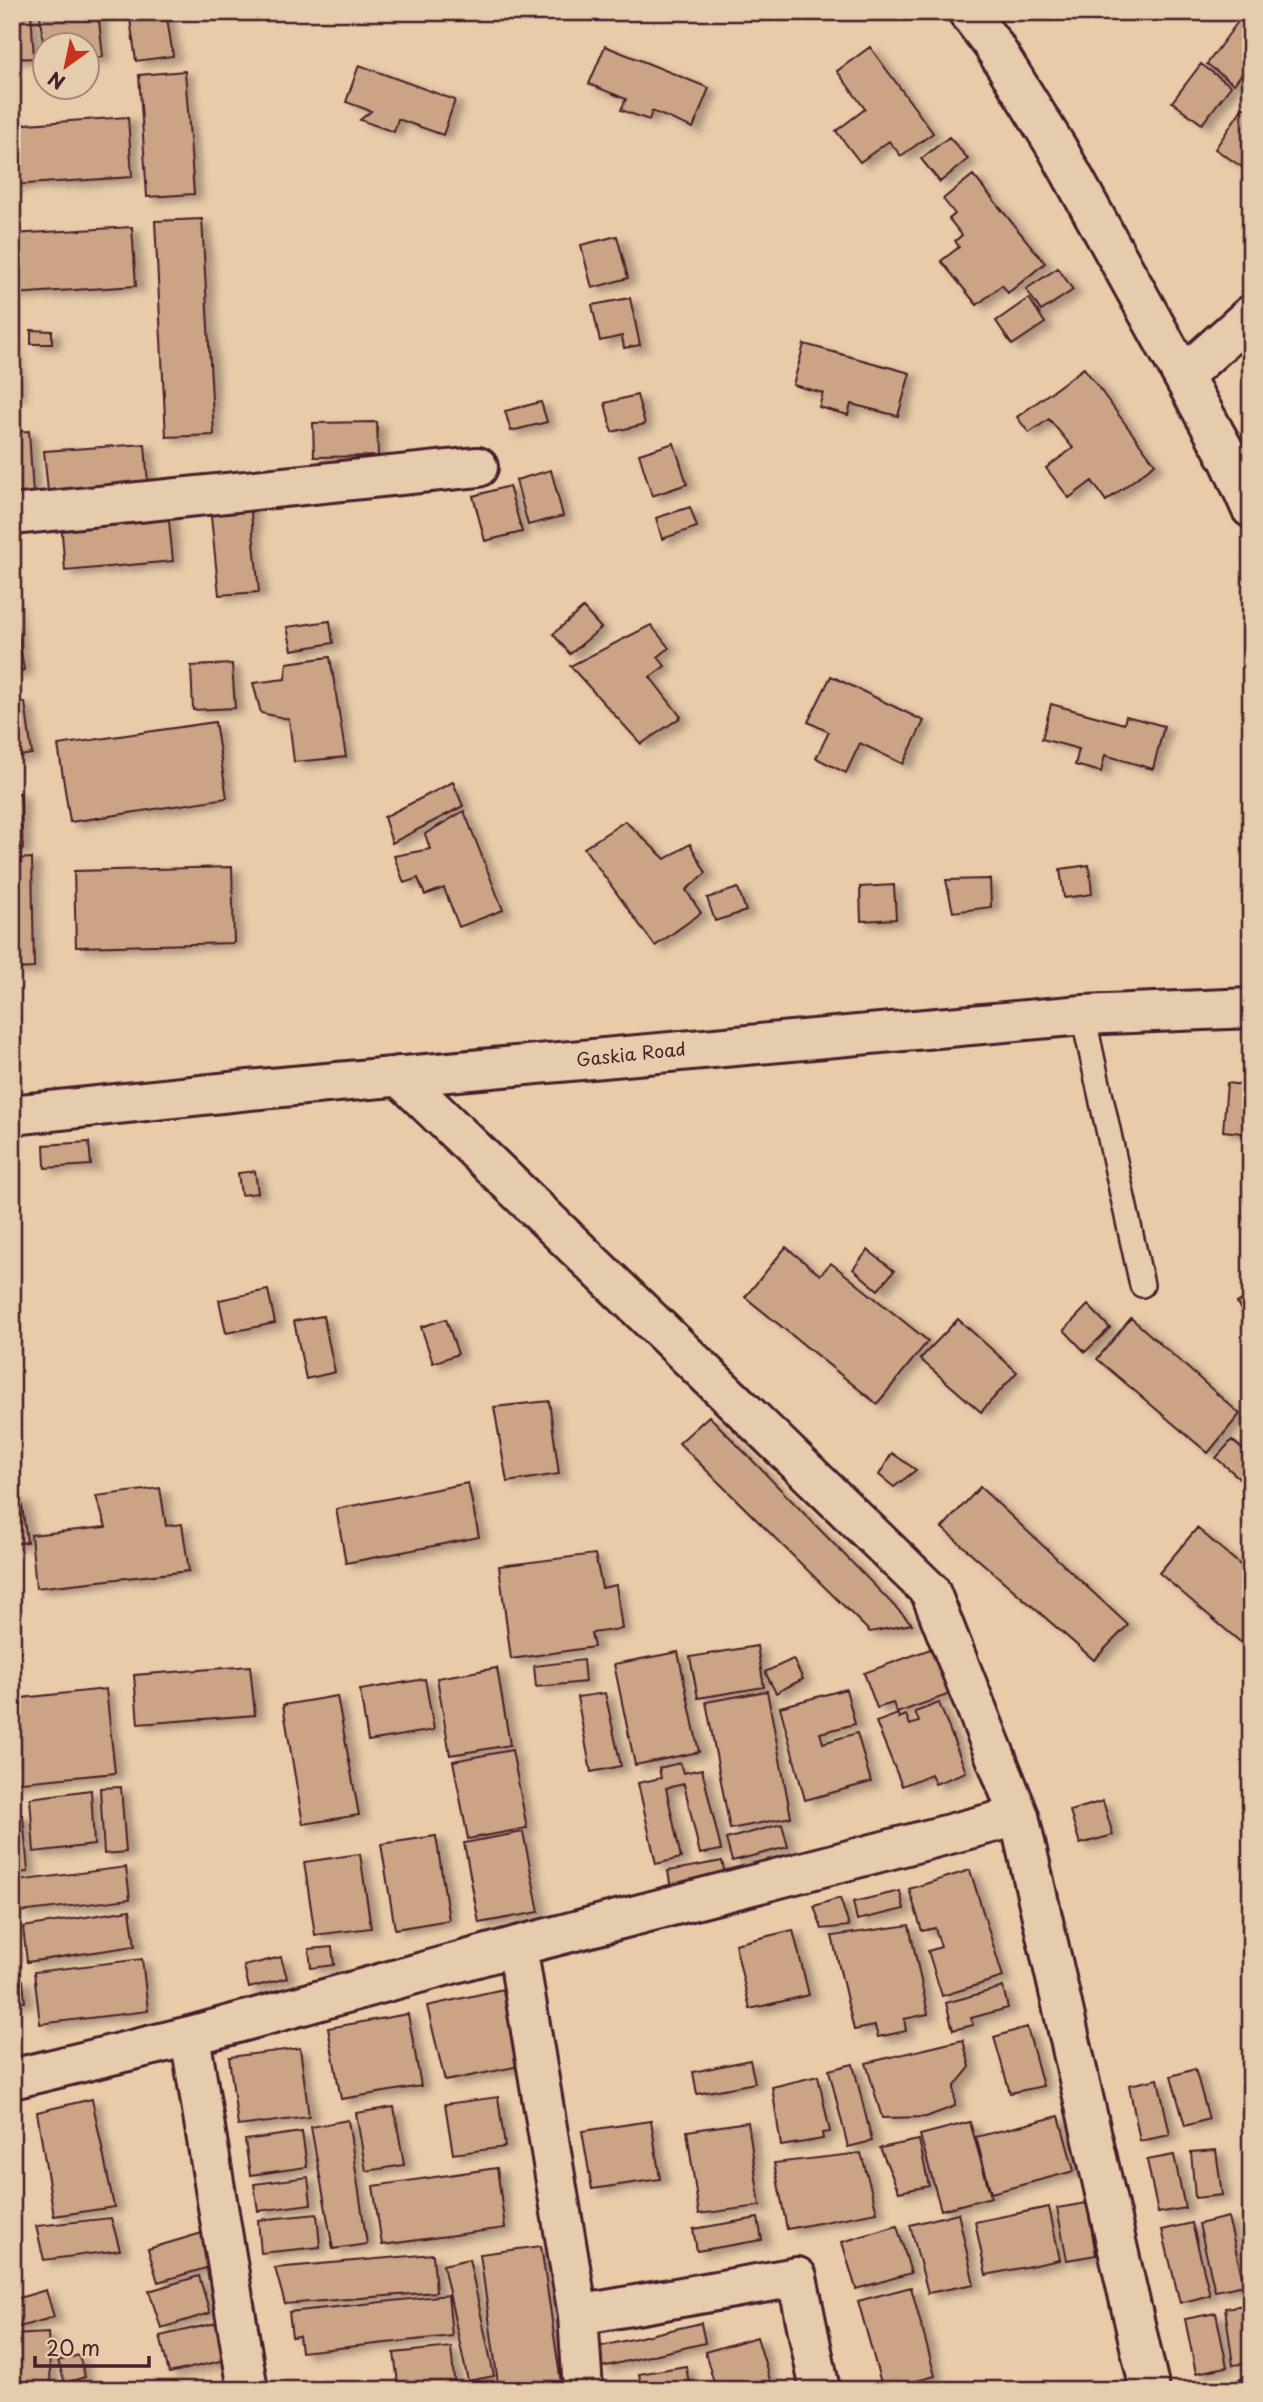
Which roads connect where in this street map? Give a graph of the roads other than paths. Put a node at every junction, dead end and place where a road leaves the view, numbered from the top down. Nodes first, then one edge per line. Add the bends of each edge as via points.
1 (968, 12) edge
2 (1251, 315) edge
3 (1183, 376) junction
4 (478, 467) dead end
5 (1251, 508) edge
6 (12, 515) edge
7 (1251, 1008) edge
8 (1083, 1015) junction
9 (399, 1076) junction
10 (12, 1115) edge
11 (1142, 1285) dead end
12 (1019, 1816) junction
13 (517, 1946) junction
14 (190, 2036) junction
15 (12, 2079) edge
16 (578, 2315) junction
17 (244, 2389) edge
18 (583, 2390) edge
19 (820, 2390) edge
20 (1150, 2390) edge

1 - 3 street via 1057,148
2 - 3 street
3 - 5 street
4 - 6 street
7 - 8 street, Gaskia Road
8 - 9 street, Gaskia Road
8 - 11 lane
9 - 10 street, Gaskia Road
9 - 12 street via 930,1591
12 - 13 street
12 - 20 street
13 - 14 street
13 - 16 street
14 - 15 street
14 - 17 street
16 - 18 street
16 - 19 street via 797,2277

